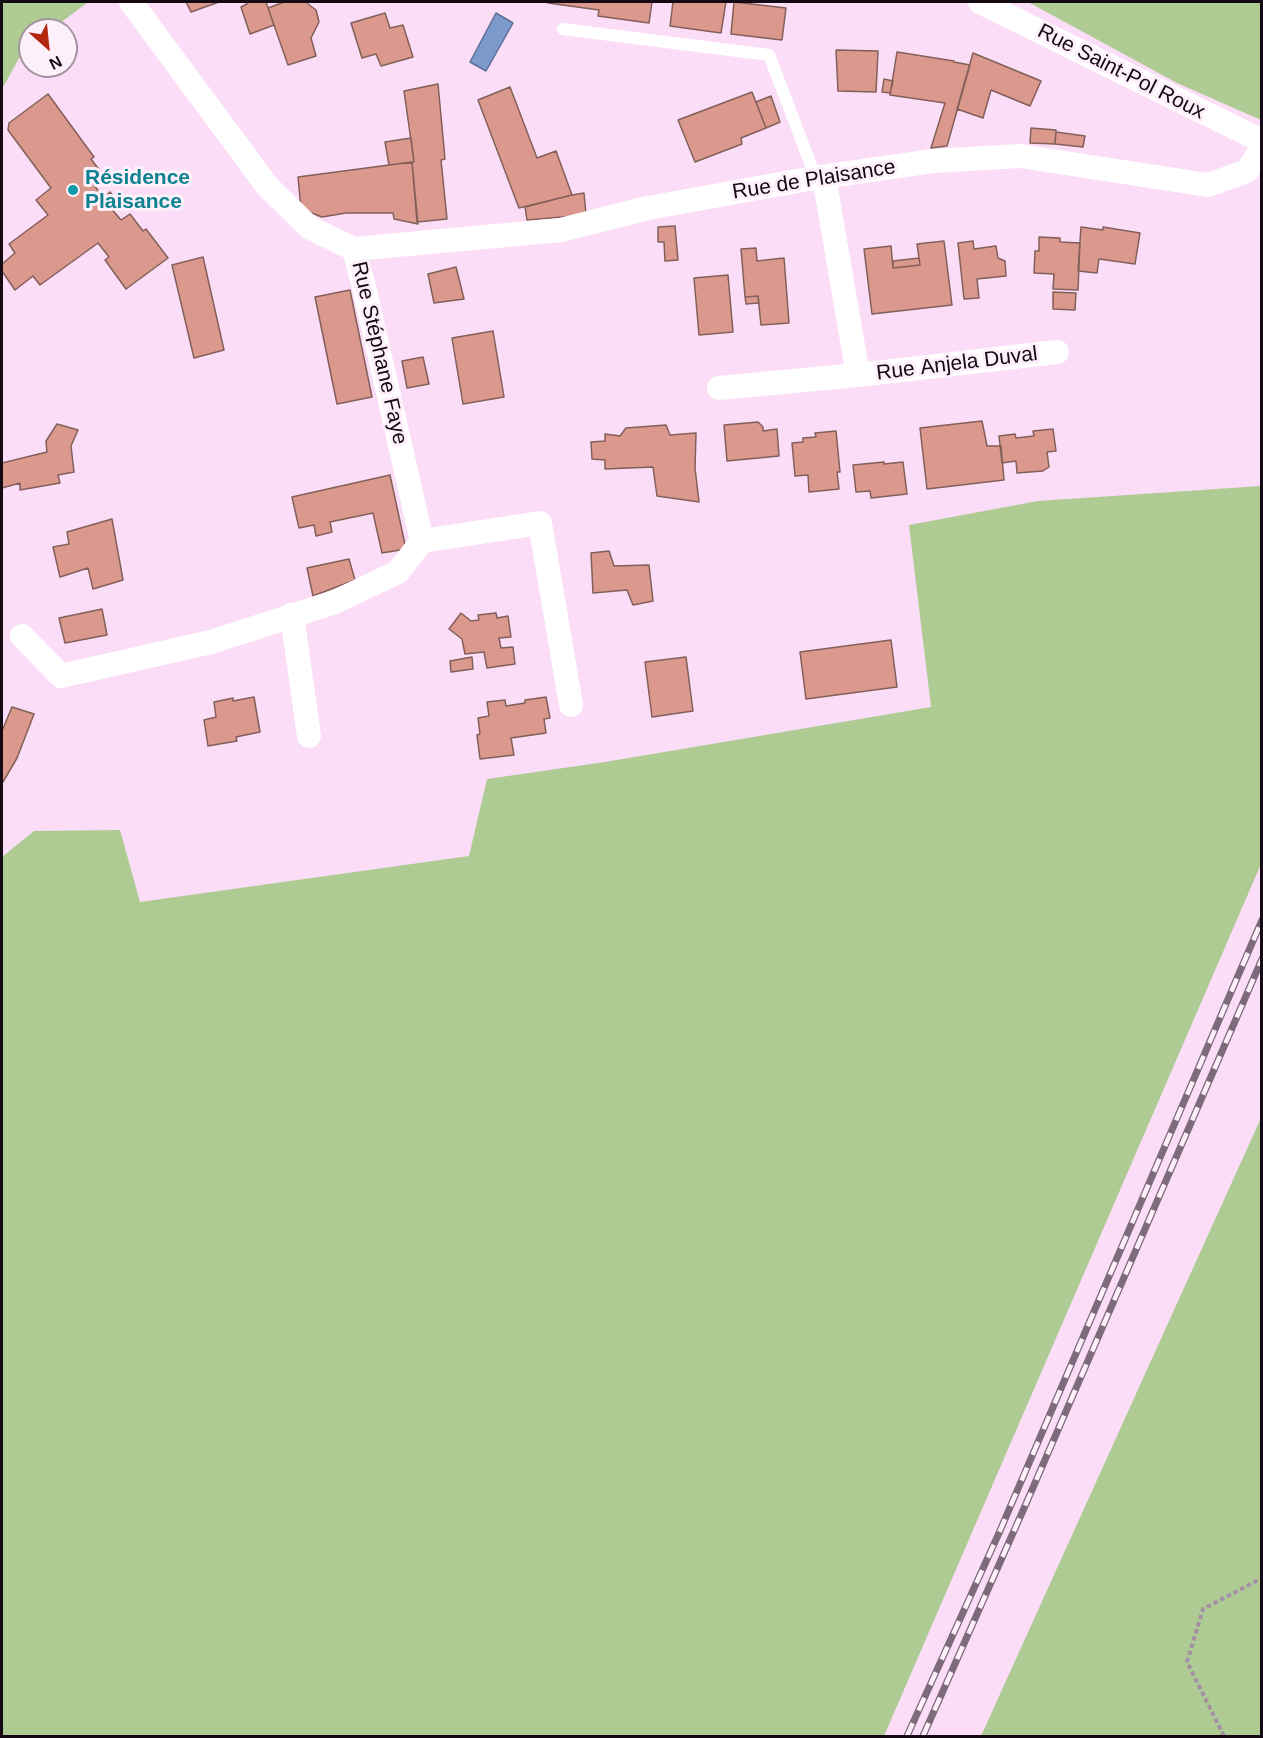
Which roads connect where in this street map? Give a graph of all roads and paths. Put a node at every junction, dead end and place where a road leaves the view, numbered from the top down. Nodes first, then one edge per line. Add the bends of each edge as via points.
1 (131, 2) edge
2 (980, 2) edge
3 (563, 28) dead end
4 (1262, 141) edge
5 (1262, 148) edge
6 (820, 177) junction
7 (354, 249) junction
8 (1057, 352) dead end
9 (858, 375) junction
10 (719, 388) dead end
11 (422, 541) junction
12 (292, 615) junction
13 (22, 636) dead end
14 (571, 705) dead end
15 (309, 736) dead end
16 (1262, 1578) edge
17 (1224, 1737) edge

1 - 7 street, Rue Stéphane Faye via 268,187 310,228
2 - 4 street, Rue Saint-Pol Roux
3 - 6 lane via 769,55
5 - 6 street, Rue de Plaisance via 1247,171 1208,185 1020,156 933,161
6 - 7 street, Rue de Plaisance via 648,208 561,230
6 - 9 street, Rue Anjela Duval
7 - 11 street, Rue Stéphane Faye
8 - 9 street, Rue Anjela Duval
9 - 10 street, Rue Anjela Duval
11 - 12 street via 398,572 335,603
11 - 14 street via 540,523
12 - 13 street via 211,642 61,676
12 - 15 street
16 - 17 path via 1203,1609 1187,1662

